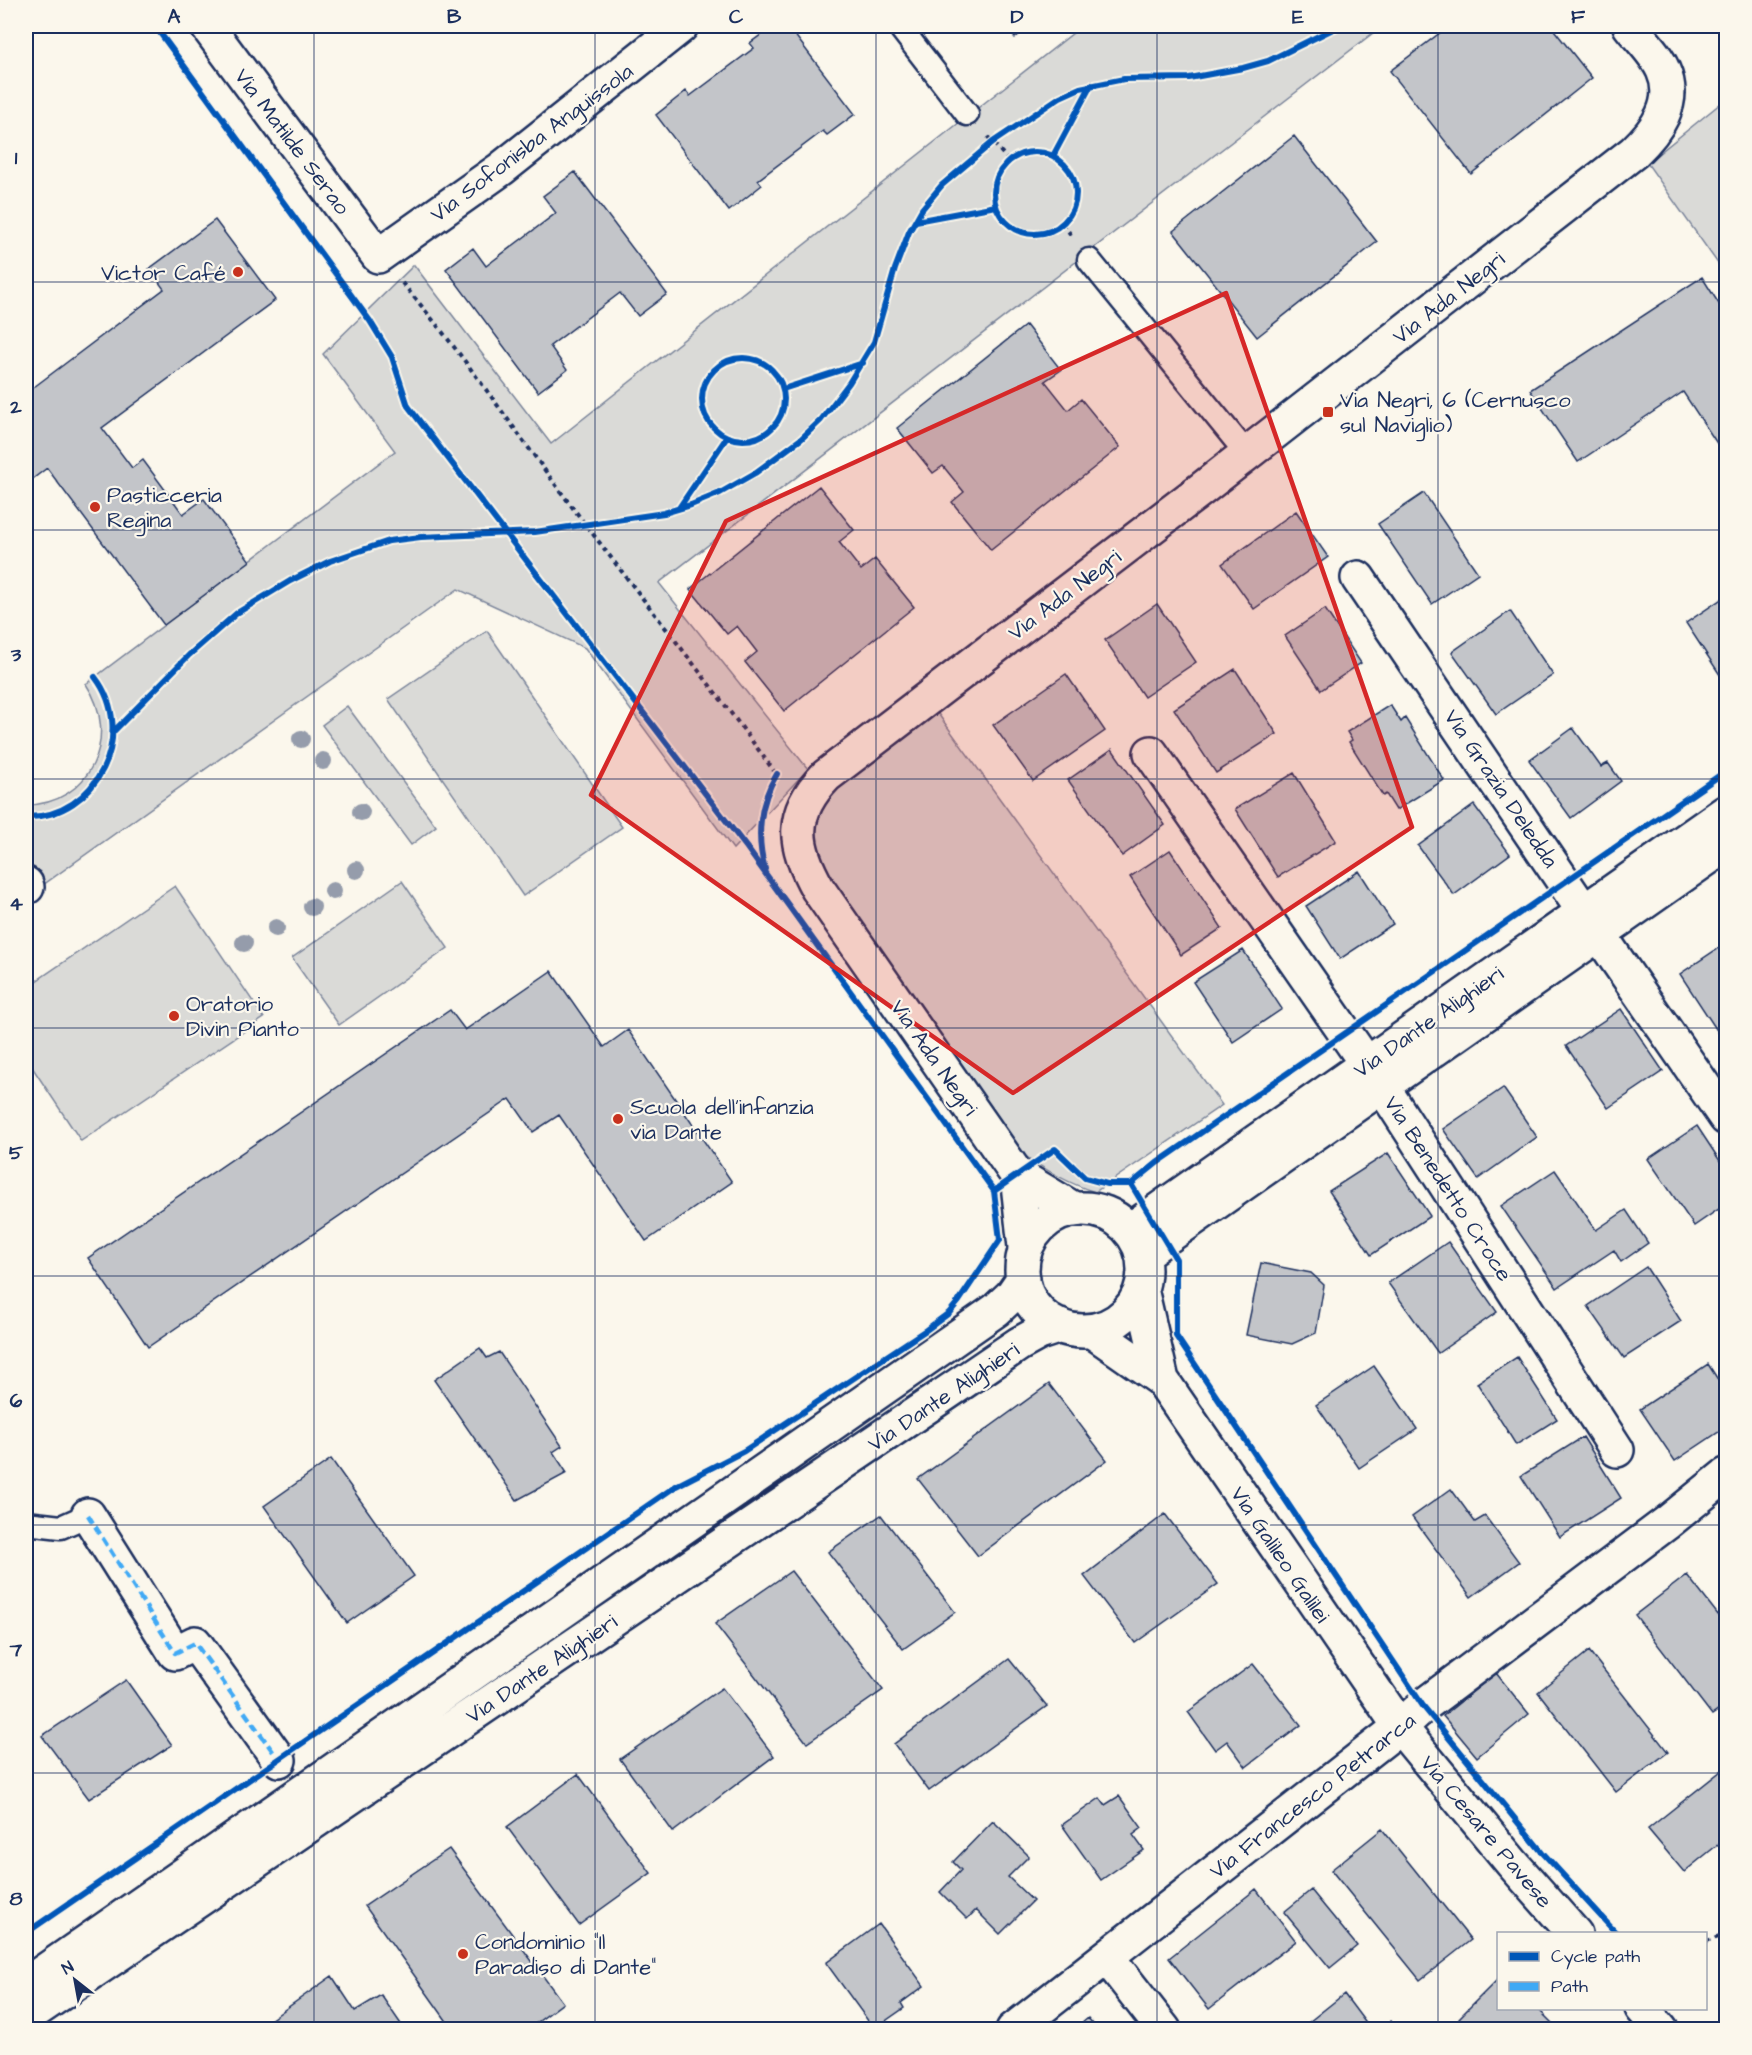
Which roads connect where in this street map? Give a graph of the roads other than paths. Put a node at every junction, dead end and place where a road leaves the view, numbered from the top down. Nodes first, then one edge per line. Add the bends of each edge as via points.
1 (207, 26) edge
2 (681, 26) edge
3 (899, 26) edge
4 (1630, 26) edge
5 (967, 114) dead end
6 (378, 256) joint
7 (1089, 260) dead end
8 (1247, 454) junction
9 (1358, 578) dead end
10 (1151, 753) dead end
11 (1726, 812) edge
12 (1726, 845) edge
13 (1593, 923) junction
14 (1374, 1075) junction
15 (1726, 1118) edge
16 (1017, 1175) junction
17 (1075, 1210) junction
18 (1136, 1242) junction
19 (1025, 1247) junction
20 (1023, 1279) junction
21 (1141, 1289) junction
22 (1060, 1326) junction
23 (1092, 1331) junction
24 (1162, 1380) junction
25 (1617, 1450) dead end
26 (1726, 1475) edge
27 (88, 1515) joint
28 (26, 1523) edge
29 (1400, 1727) junction
30 (279, 1760) dead end
31 (1573, 1932) edge
32 (1107, 1957) junction
33 (26, 1983) edge
34 (1644, 2010) edge
35 (26, 2017) edge
36 (1013, 2030) edge
37 (1164, 2030) edge
38 (1661, 2030) edge

1 - 6 street, Via Matilde Serao
2 - 6 street, Via Sofonisba Anguissola via 501,169
3 - 5 lane
4 - 8 street, Via Ada Negri via 1663,70 1667,88 1665,111 1654,131 1629,157
7 - 8 lane
8 - 16 street, Via Ada Negri via 826,776 802,810 798,843 805,867
9 - 13 street, Via Grazia Deledda
10 - 14 street, Via Benedetto Croce
11 - 13 street, Via Dante Alighieri
12 - 13 street, Via Dante Alighieri
13 - 14 street, Via Dante Alighieri
13 - 15 street, Via Grazia Deledda
14 - 18 street, Via Dante Alighieri
14 - 25 street, Via Benedetto Croce
16 - 17 street, Via Ada Negri
16 - 19 street, Via Ada Negri
17 - 18 street via 1094,1209 1114,1216
17 - 19 street via 1047,1219
18 - 21 street via 1144,1268
19 - 20 street
20 - 22 street via 1034,1307
20 - 33 street, Via Dante Alighieri via 1012,1295 987,1315
21 - 23 street via 1133,1305 1118,1320
21 - 24 street
22 - 23 street
22 - 35 street, Via Dante Alighieri via 1010,1350
23 - 24 street
24 - 29 street, Via Galileo Galilei
26 - 29 street, Via Francesco Petrarca
27 - 28 lane via 61,1527
27 - 30 street via 175,1653 195,1643
29 - 31 street, Via Cesare Pavese
29 - 32 street, Via Francesco Petrarca
32 - 36 street, Via Francesco Petrarca
32 - 37 street
34 - 38 street

